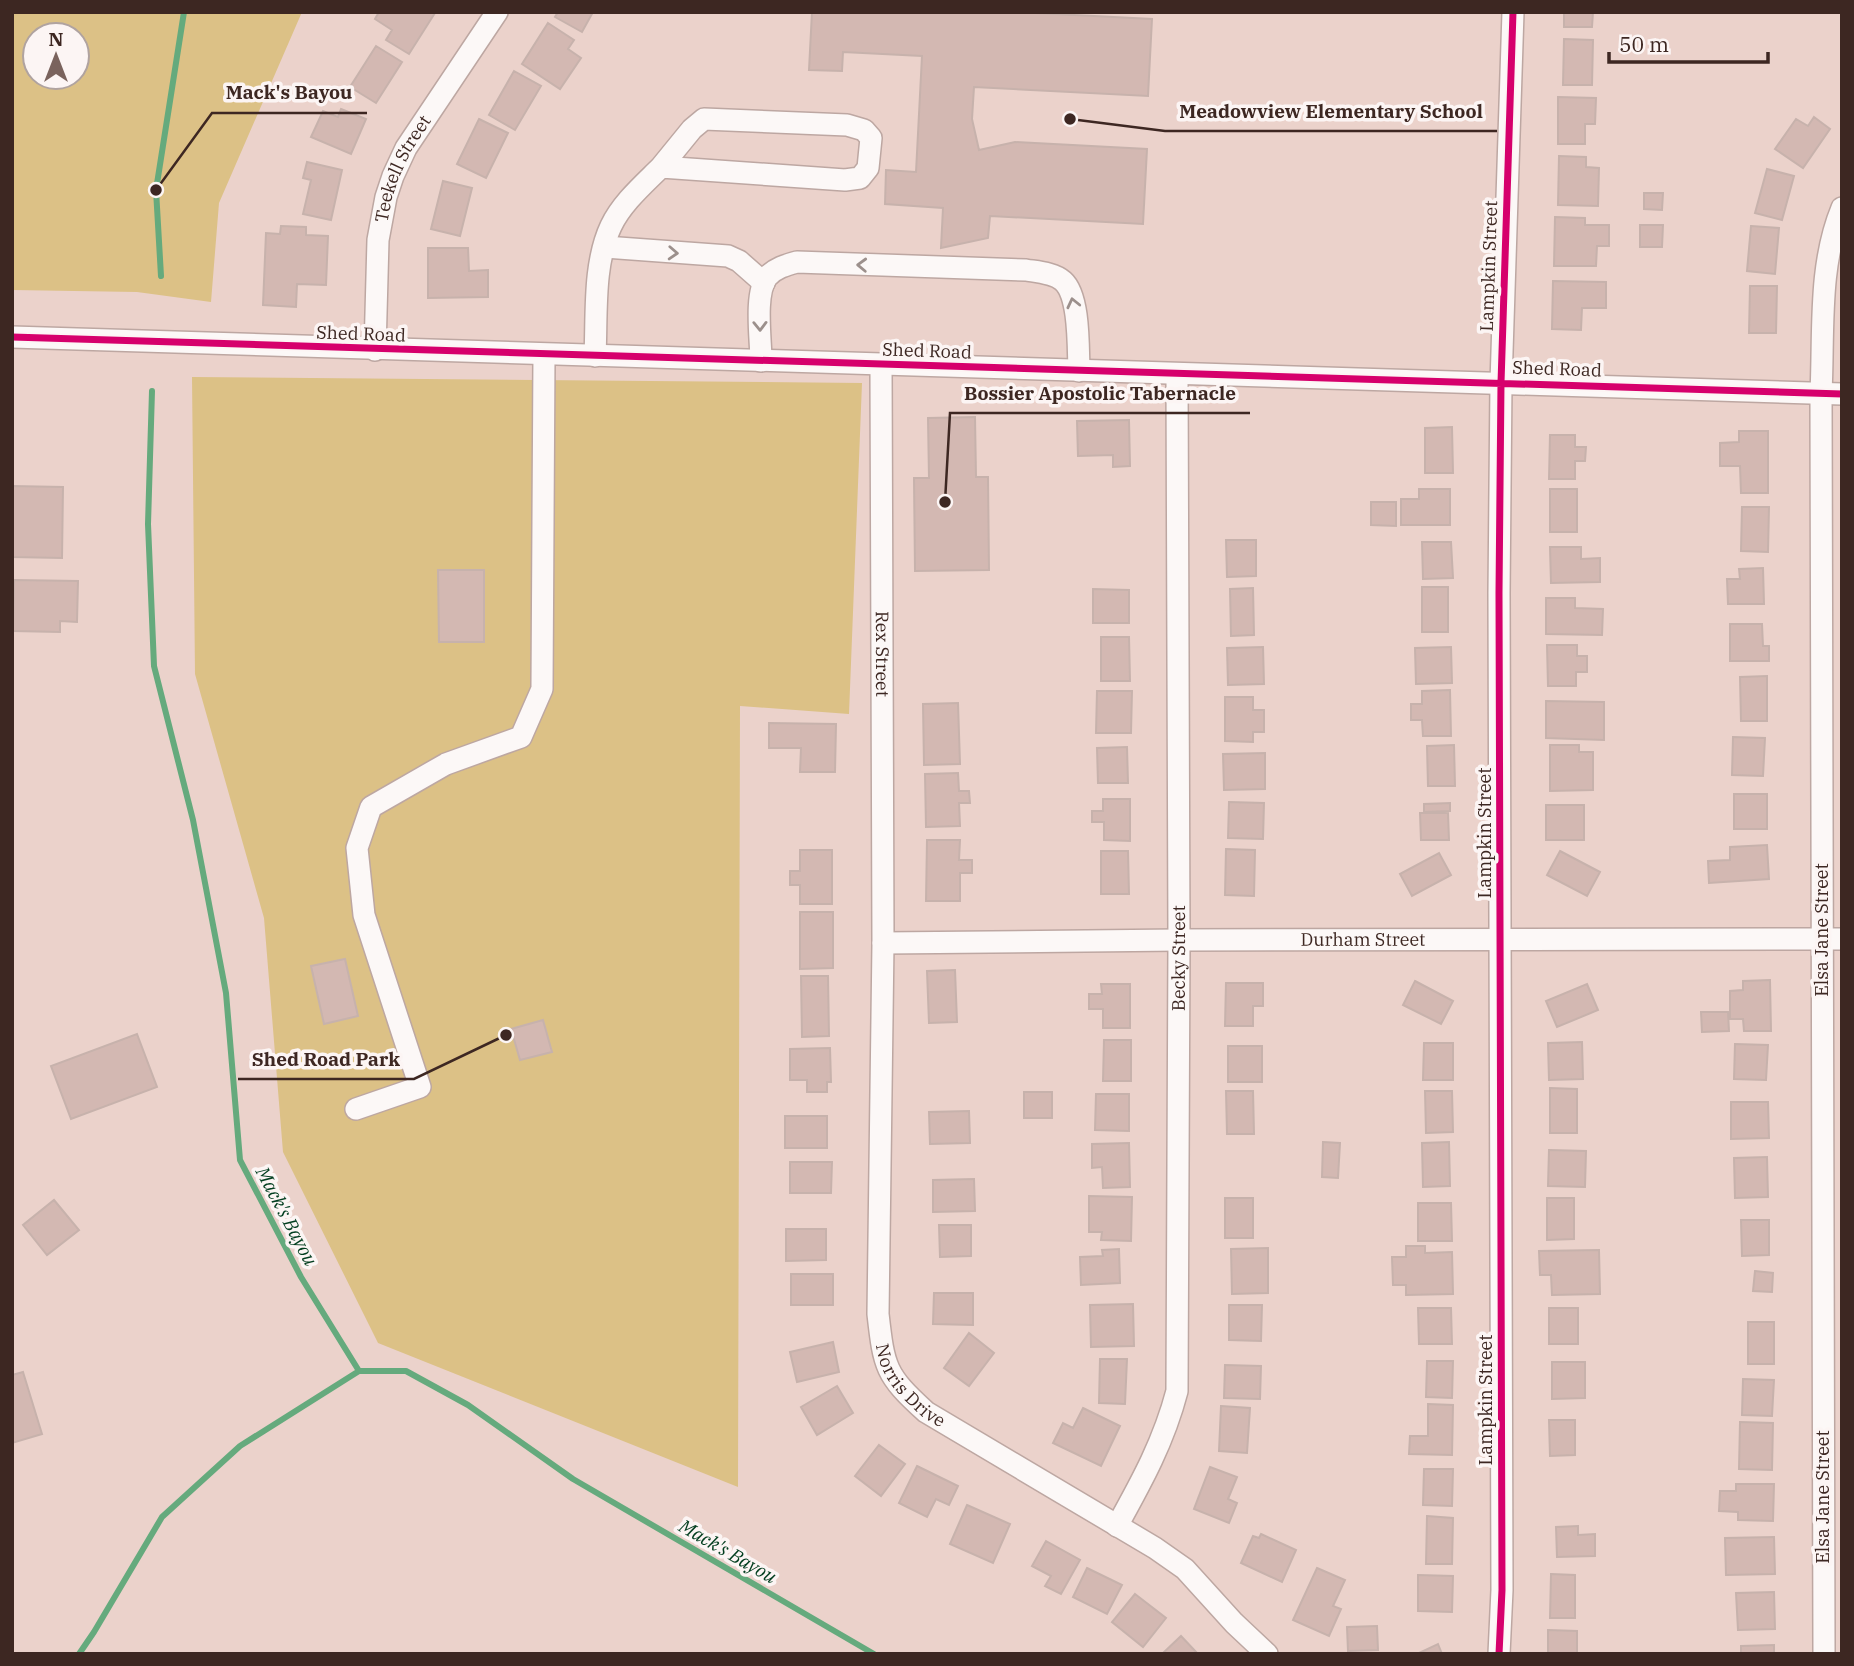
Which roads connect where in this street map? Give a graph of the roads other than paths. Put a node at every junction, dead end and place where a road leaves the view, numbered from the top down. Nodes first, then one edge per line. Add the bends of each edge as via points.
1 (497, 12) edge
2 (1513, 12) edge
3 (661, 167) junction
4 (1842, 208) edge
5 (605, 247) junction
6 (764, 283) junction
7 (12, 337) edge
8 (375, 350) junction
9 (544, 355) junction
10 (595, 356) junction
11 (761, 361) junction
12 (881, 365) junction
13 (1079, 371) junction
14 (1177, 375) junction
15 (1501, 383) junction
16 (1832, 394) edge
17 (1832, 939) edge
18 (1179, 940) junction
19 (1502, 940) junction
20 (883, 943) junction
21 (356, 1109) dead end
22 (1117, 1526) junction
23 (1268, 1654) edge
24 (1499, 1654) edge
25 (1824, 1654) edge

1 - 8 street, Teekell Street via 406,148 393,176 378,240
2 - 15 street, Lampkin Street
3 - 3 street via 860,178 868,168 871,138 864,130 847,125 704,119
3 - 5 street via 611,225
4 - 16 street, Elsa Jane Street via 1830,243 1825,280
5 -> 6 street via 728,256
5 - 10 street via 598,278
6 -> 11 street via 760,289
13 -> 6 street via 1076,313 1070,291 1062,280 1050,275 1026,270 797,262 779,268
7 - 8 street, Shed Road
8 - 9 street, Shed Road
9 - 10 street, Shed Road
9 - 21 street via 542,689 521,737 446,764 371,807 357,848 364,915 420,1087
10 - 11 street, Shed Road
11 - 12 street, Shed Road
12 - 13 street, Shed Road
12 - 20 street, Rex Street
13 - 14 street, Shed Road
14 - 15 street, Shed Road
14 - 18 street, Becky Street
15 - 16 street, Shed Road
15 - 19 street, Lampkin Street
16 - 17 street, Elsa Jane Street
17 - 19 street, Durham Street
17 - 25 street, Elsa Jane Street
18 - 19 street, Durham Street
18 - 20 street, Durham Street
18 - 22 street, Becky Street via 1177,1391 1154,1459
19 - 24 street, Lampkin Street
20 - 22 street, Norris Drive via 878,1314 883,1359 902,1391 926,1412
22 - 23 street, Norris Drive via 1185,1569

